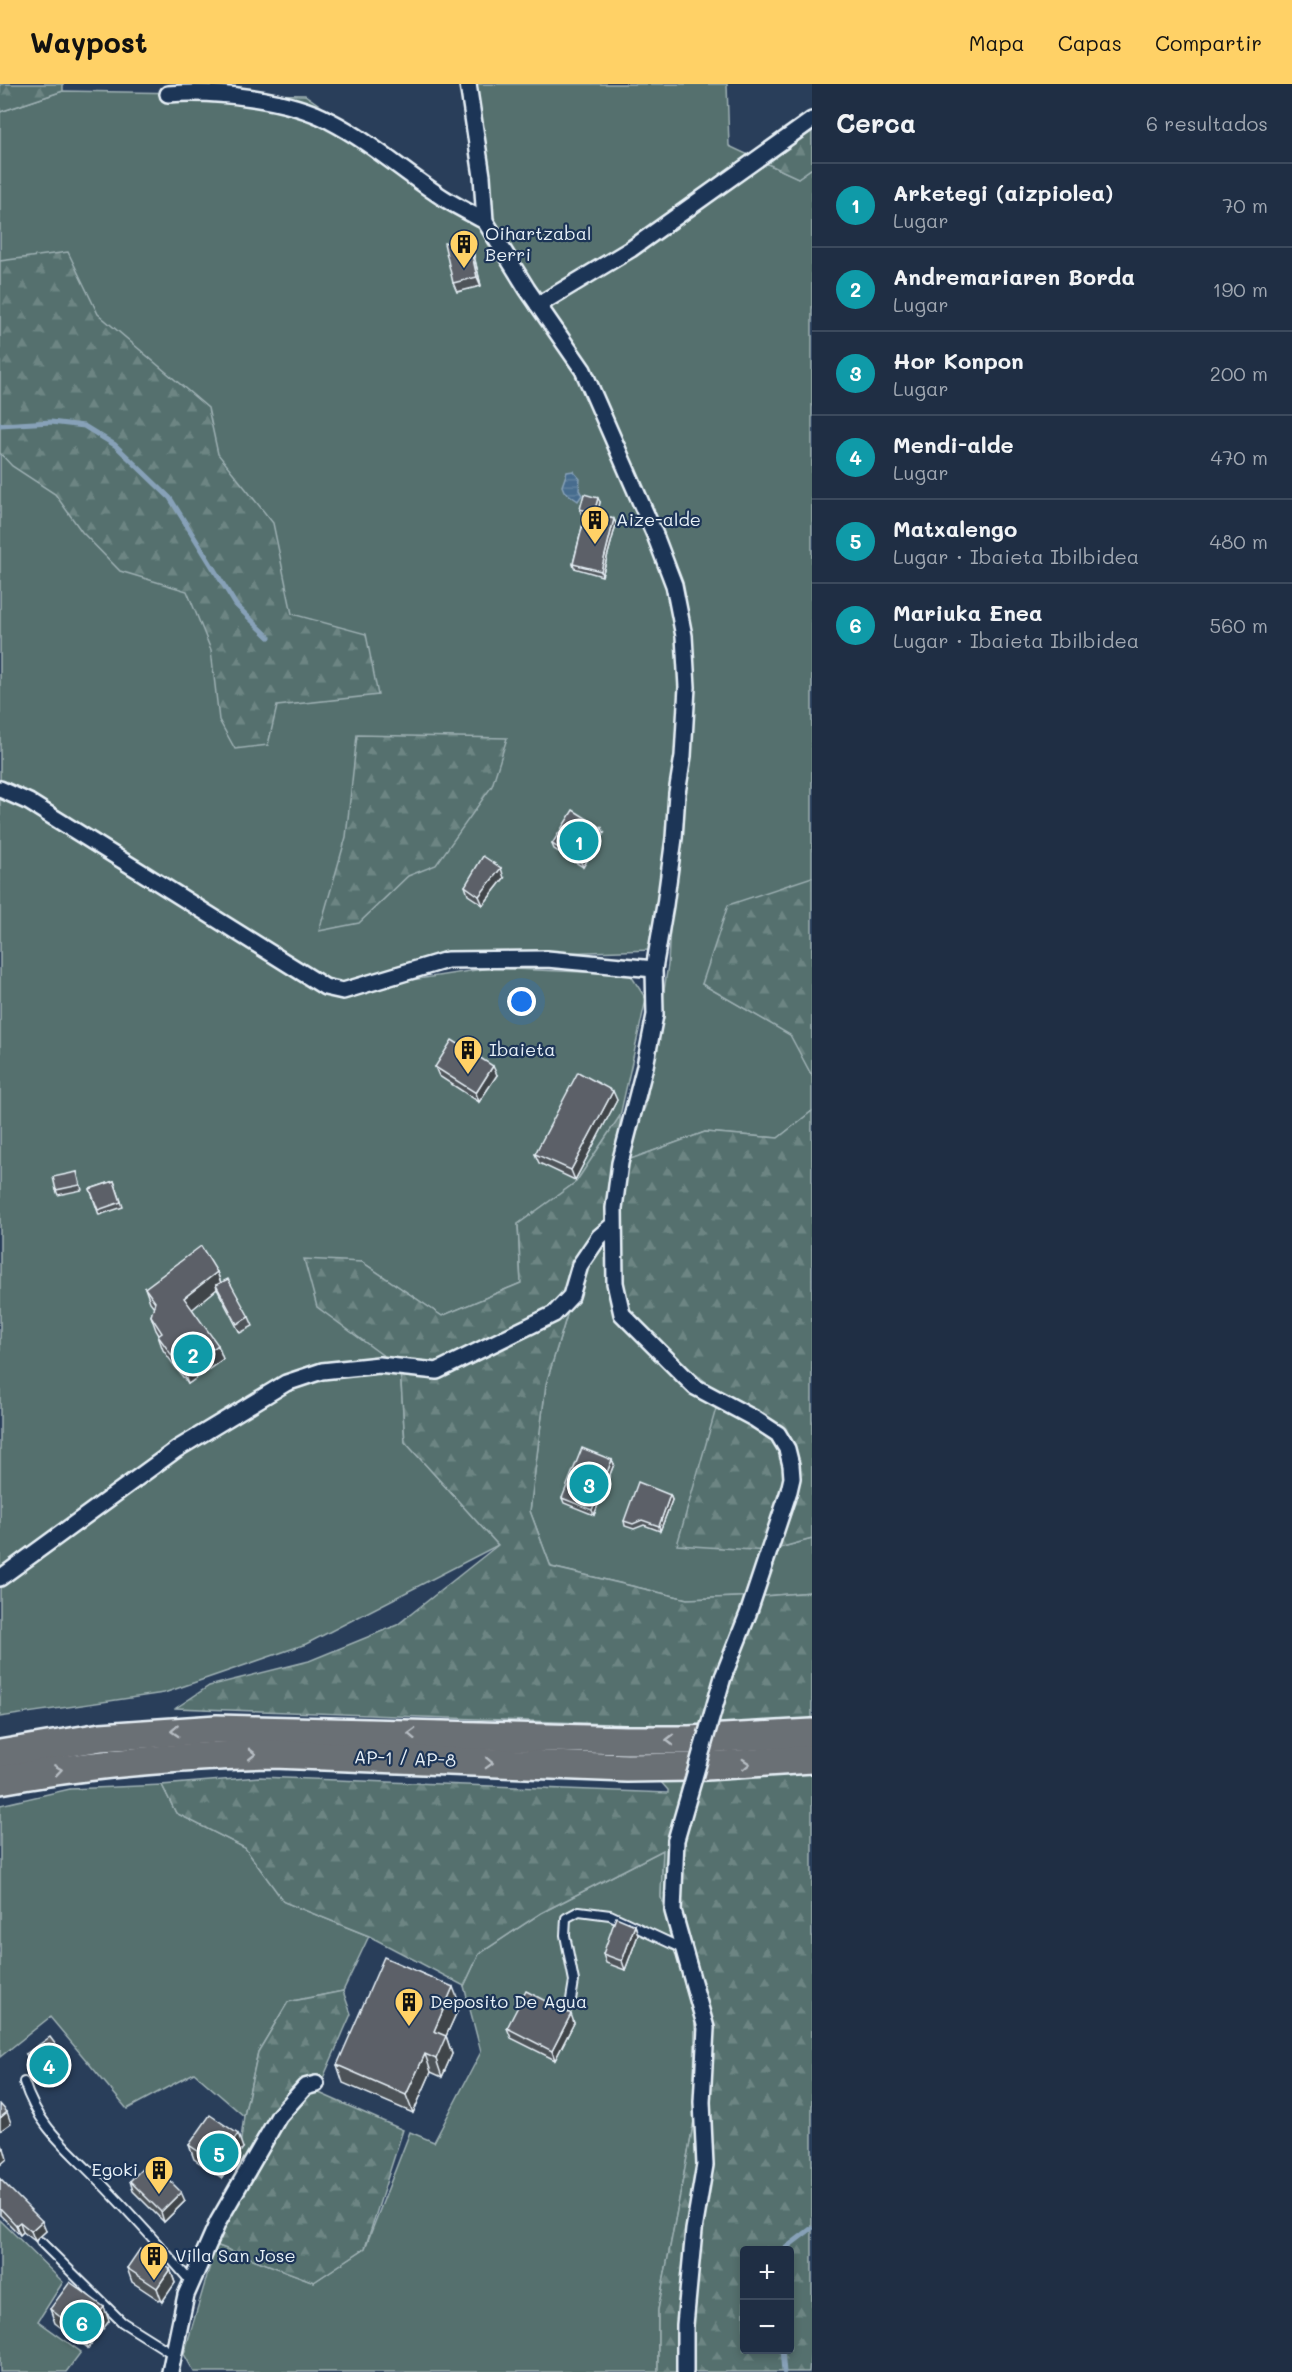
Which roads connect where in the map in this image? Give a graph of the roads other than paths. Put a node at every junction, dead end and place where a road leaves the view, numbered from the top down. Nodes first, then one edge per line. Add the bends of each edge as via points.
1 (468, 84) edge
2 (168, 94) dead end
3 (812, 120) edge
4 (485, 221) junction
5 (538, 305) junction
6 (0, 789) edge
7 (654, 969) junction
8 (614, 1225) junction
9 (0, 1578) edge
10 (812, 1733) edge
11 (0, 1754) edge
12 (812, 1759) edge
13 (0, 1780) edge
14 (684, 1949) junction
15 (570, 2007) dead end
16 (24, 2082) dead end
17 (316, 2084) dead end
18 (41, 2242) dead end
19 (191, 2282) junction
20 (173, 2354) junction
21 (170, 2372) edge
22 (685, 2372) edge

1 - 4 street
2 - 4 street via 233,96 308,111 330,121
3 - 5 street via 631,249
4 - 5 street
5 - 7 street via 583,370 656,535 674,585 684,636 687,687 683,756
6 - 7 street via 29,802 325,987 343,991 447,960 547,958
7 - 8 street via 655,1015 620,1164
8 - 9 street via 599,1237 580,1265 571,1296 554,1314 437,1371 379,1365 322,1371 286,1383 177,1449
8 - 14 street, bridge via 615,1282 622,1314 695,1387 777,1434 792,1465 789,1491 723,1677 676,1840 673,1911
10 -> 11 highway, AP-1 / AP-8 via 615,1740 217,1729 100,1737
13 -> 12 highway, AP-1 / AP-8 via 104,1763 217,1755 627,1768
14 - 15 lane via 610,1915 579,1911 566,1918 565,1935 574,1981
14 - 22 street via 706,2028 702,2102 705,2164 686,2313
16 - 19 lane via 30,2102 49,2132
17 - 19 street via 305,2087 279,2116 218,2223
18 - 20 lane via 122,2322
19 - 20 street
20 - 21 street

